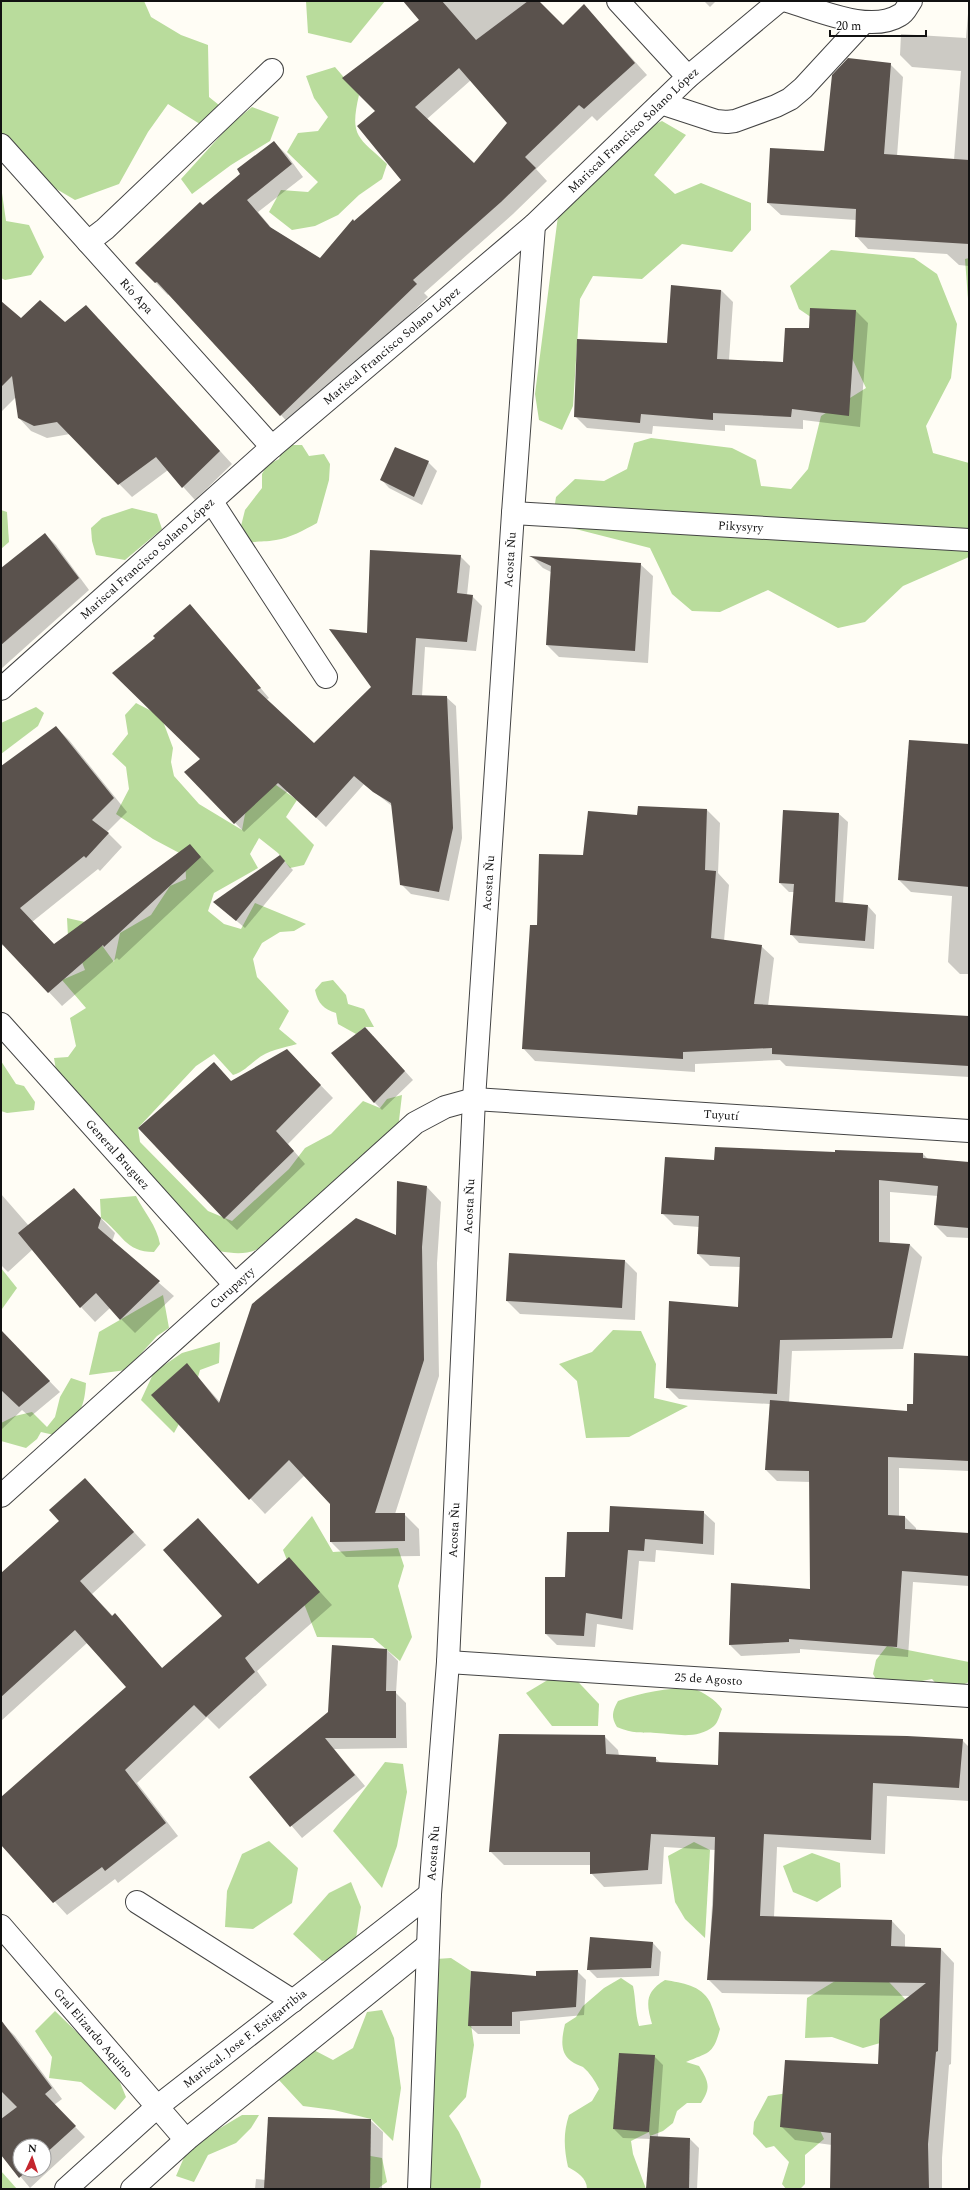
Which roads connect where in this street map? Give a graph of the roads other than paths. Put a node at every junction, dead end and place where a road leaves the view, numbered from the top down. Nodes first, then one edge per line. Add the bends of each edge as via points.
1 (618, 1) edge
2 (779, 1) edge
3 (787, 1) edge
4 (911, 1) edge
5 (863, 23) junction
6 (272, 70) dead end
7 (688, 77) junction
8 (661, 103) junction
9 (1, 145) edge
10 (534, 225) junction
11 (88, 242) junction
12 (272, 447) junction
13 (212, 502) junction
14 (513, 513) junction
15 (969, 540) edge
16 (326, 677) dead end
17 (1, 688) edge
18 (1, 1024) edge
19 (474, 1099) junction
20 (969, 1131) edge
21 (235, 1285) junction
22 (1, 1496) edge
23 (448, 1662) junction
24 (969, 1696) edge
25 (430, 1894) junction
26 (137, 1902) dead end
27 (1, 1926) edge
28 (428, 1945) junction
29 (292, 2001) junction
30 (158, 2106) junction
31 (186, 2140) junction
32 (66, 2189) edge
33 (132, 2189) edge
34 (419, 2189) edge

1 - 7 street
2 - 7 street, Mariscal Francisco Solano López
3 - 5 street
4 - 5 street via 901,15 884,22
5 - 8 street via 803,88 776,106 726,122
6 - 11 street via 105,229
7 - 8 street, Mariscal Francisco Solano López
8 - 10 street, Mariscal Francisco Solano López
9 - 11 street, Río Apa
10 - 12 street, Mariscal Francisco Solano López
10 - 14 street, Acosta Ñu
11 - 12 street, Río Apa
12 - 13 street, Mariscal Francisco Solano López
13 - 16 street
13 - 17 street, Mariscal Francisco Solano López
14 - 15 street, Pikysyry
14 - 19 street, Acosta Ñu
18 - 21 street, General Bruguez
19 - 20 street, Tuyutí
19 - 21 street, Curupayty via 445,1107 415,1124
19 - 23 street, Acosta Ñu
21 - 22 street, Curupayty
23 - 24 street, 25 de Agosto
23 - 25 street, Acosta Ñu
25 - 28 street, Acosta Ñu
25 - 29 street, Mariscal. Jose F. Estigarribia
26 - 29 street
27 - 30 street, Gral Elizardo Aquino
28 - 31 street
28 - 34 street, Acosta Ñu
29 - 30 street, Mariscal. Jose F. Estigarribia
30 - 31 street, Gral Elizardo Aquino
30 - 32 street, Mariscal. Jose F. Estigarribia
31 - 33 street

